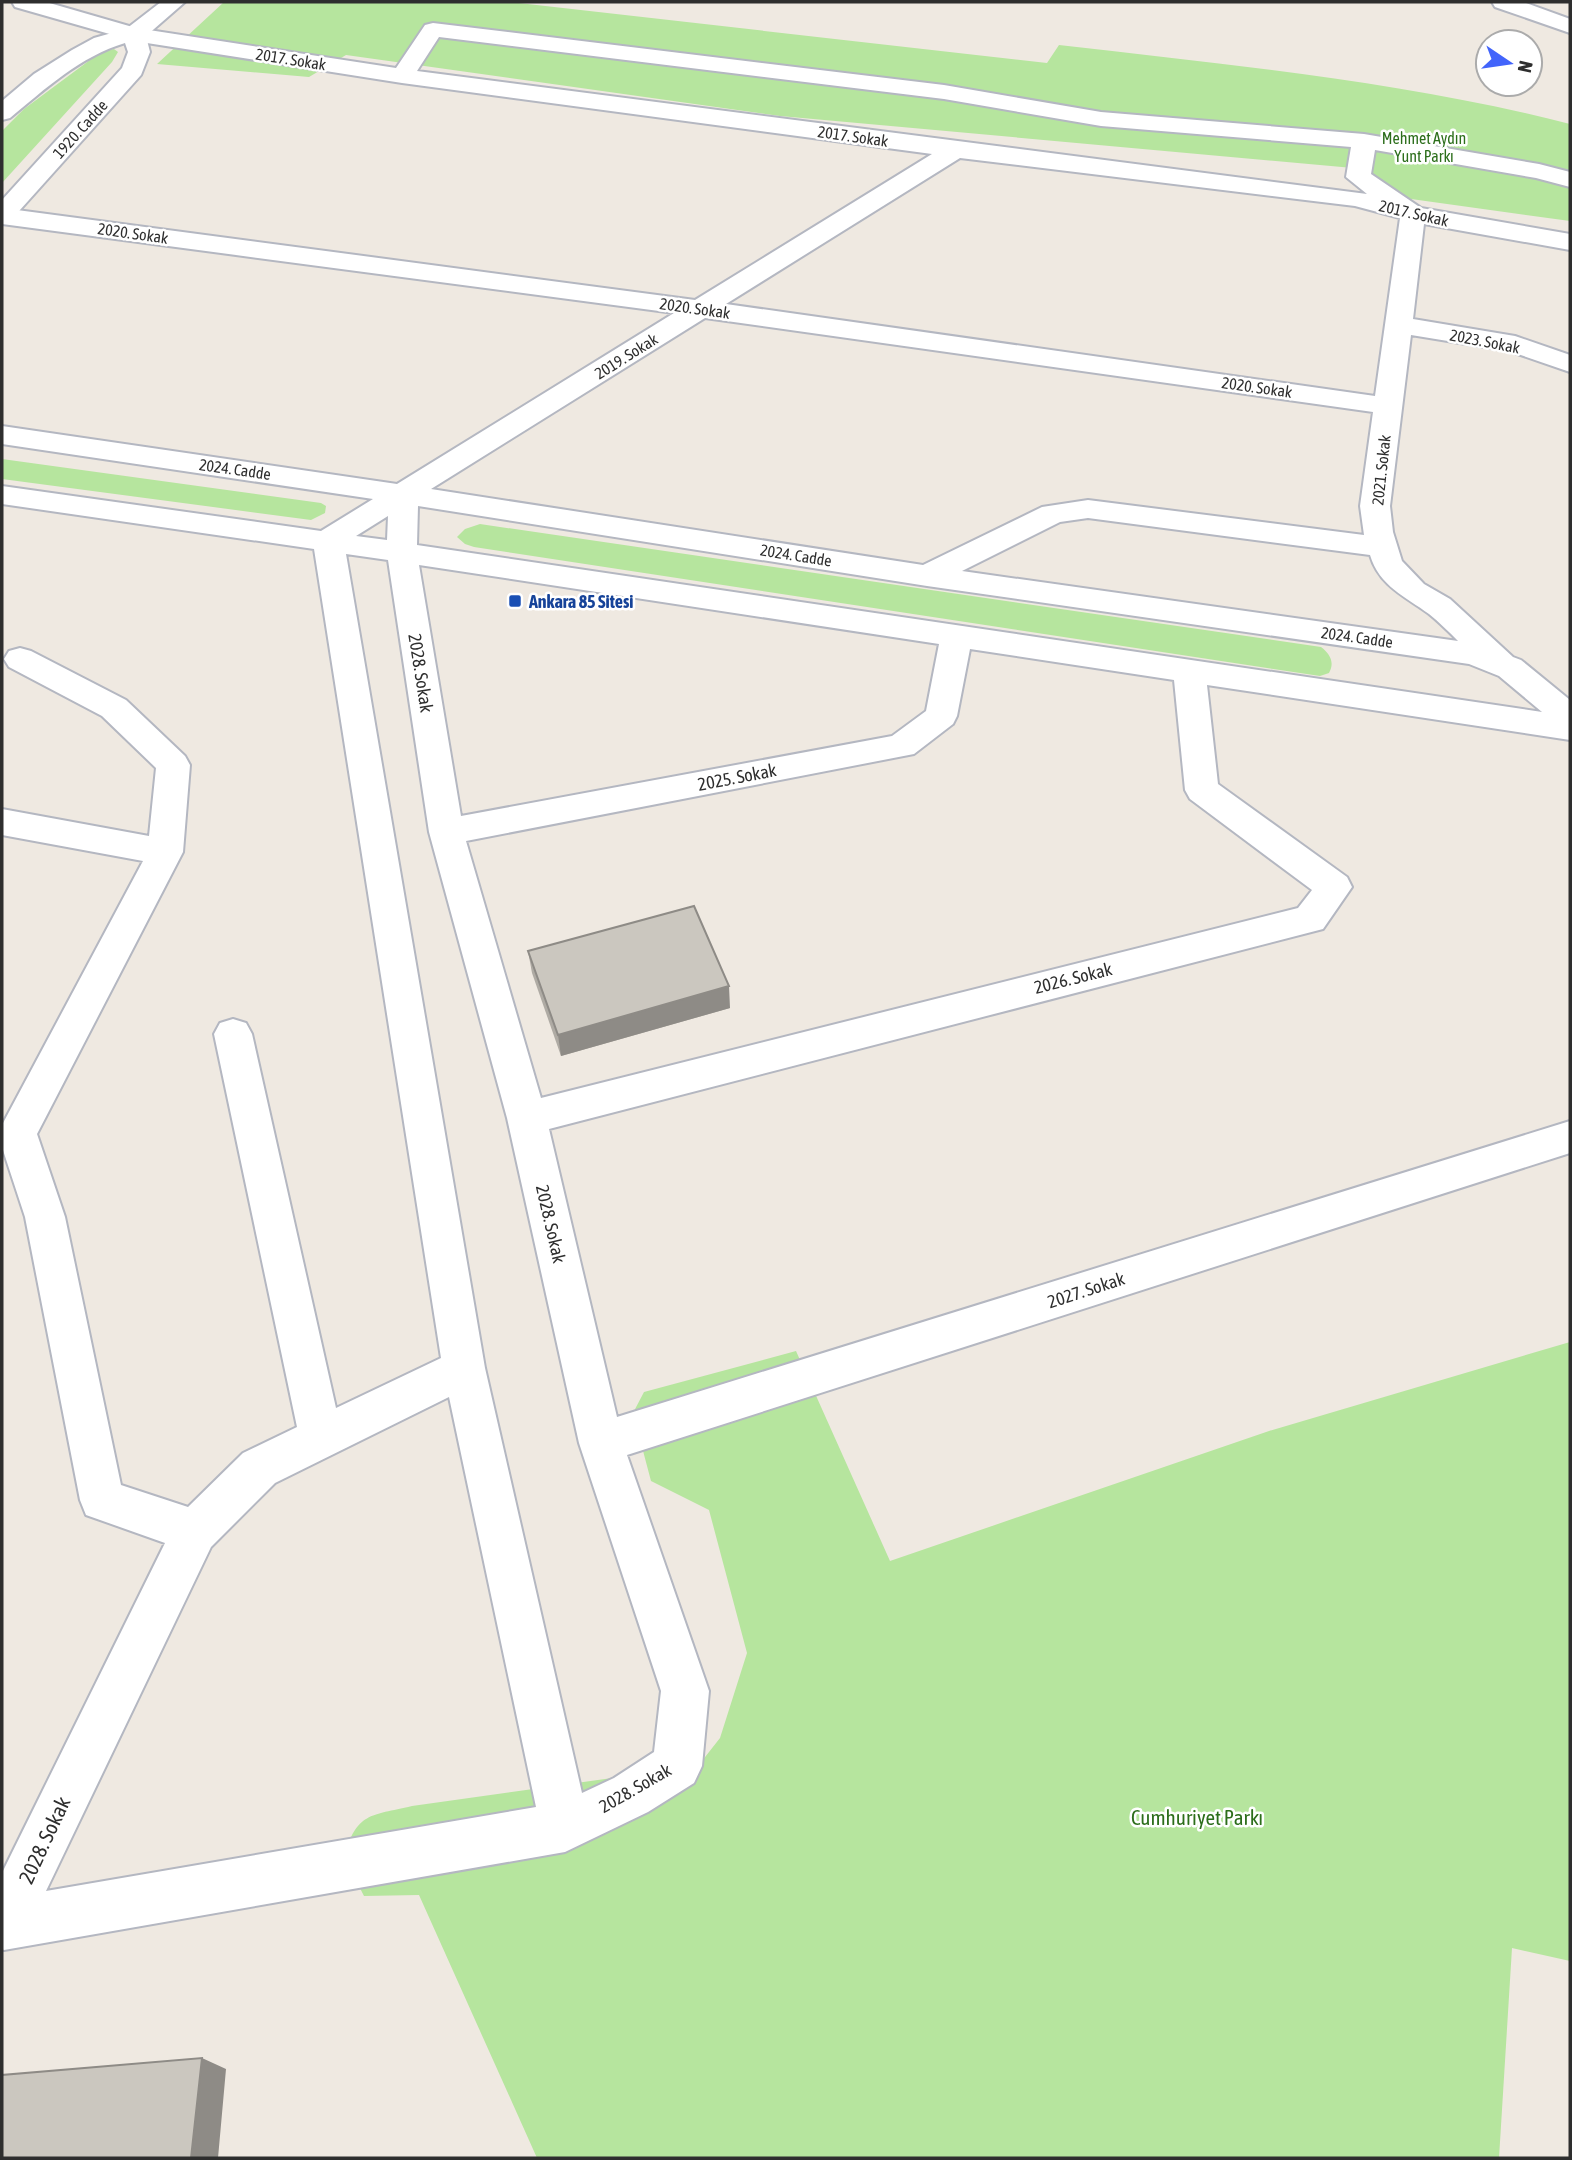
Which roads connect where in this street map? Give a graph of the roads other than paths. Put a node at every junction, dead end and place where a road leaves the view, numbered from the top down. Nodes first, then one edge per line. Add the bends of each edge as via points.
1 (23, 2) edge
2 (174, 2) edge
3 (1503, 2) edge
4 (1570, 26) edge
5 (134, 34) junction
6 (402, 76) junction
7 (2, 113) edge
8 (1364, 141) junction
9 (956, 150) junction
10 (1570, 180) edge
11 (1413, 215) junction
12 (2, 216) edge
13 (1570, 242) edge
14 (701, 309) junction
15 (1399, 325) junction
16 (1570, 364) edge
17 (1388, 406) junction
18 (2, 435) edge
19 (403, 494) junction
20 (2, 495) edge
21 (328, 540) junction
22 (1383, 547) junction
23 (402, 551) junction
24 (927, 576) junction
25 (1439, 606) junction
26 (956, 638) junction
27 (1367, 639) junction
28 (20, 659) dead end
29 (1510, 668) junction
30 (1189, 674) junction
31 (1363, 698) junction
32 (1570, 718) edge
33 (1570, 728) edge
34 (2, 822) edge
35 (446, 832) junction
36 (165, 852) junction
37 (233, 1034) dead end
38 (527, 1118) junction
39 (9, 1133) edge
40 (1570, 1137) edge
41 (464, 1368) junction
42 (321, 1438) junction
43 (601, 1443) junction
44 (195, 1531) junction
45 (565, 1827) junction
46 (3, 1924) edge

1 - 5 street, 2017. Sokak
2 - 5 street
3 - 4 street
5 - 6 street, 2017. Sokak
5 - 7 street via 80,55
5 - 12 street, 1920. Cadde via 139,52 133,69
6 - 8 street via 433,30 944,92 1101,119
6 - 9 street, 2017. Sokak
8 - 10 street
8 - 11 street via 1358,177
9 - 11 street, 2017. Sokak via 1356,199
9 - 14 street, 2019. Sokak
11 - 13 street, 2017. Sokak
11 - 15 street, 2021. Sokak
12 - 14 street, 2020. Sokak
14 - 17 street, 2020. Sokak
14 - 19 street, 2019. Sokak
15 - 16 street, 2023. Sokak via 1515,344
15 - 17 street, 2021. Sokak
17 - 22 street, 2021. Sokak via 1375,506
18 - 19 street, 2024. Cadde
19 - 21 street, 2019. Sokak
19 - 23 street, 2028. Sokak
19 - 24 street, 2024. Cadde
20 - 21 street
21 - 23 street
21 - 41 street
22 - 24 street via 1088,509 1054,514
22 - 25 street, 2021. Sokak via 1388,564 1413,591
23 - 26 street
23 - 35 street, 2028. Sokak
24 - 27 street, 2024. Cadde
25 - 27 street
25 - 29 street, 2021. Sokak
26 - 30 street
26 - 35 street, 2025. Sokak via 942,716 902,746
27 - 29 street, 2024. Cadde via 1474,654
27 - 31 street
28 - 36 street via 114,708 173,765
29 - 32 street, 2024. Cadde
30 - 31 street
30 - 38 street, 2026. Sokak via 1202,790 1334,887 1310,919
31 - 33 street
34 - 36 street
35 - 38 street, 2028. Sokak
36 - 39 street
37 - 42 street
38 - 43 street, 2028. Sokak
39 - 44 street via 45,1217 102,1500
40 - 43 street, 2027. Sokak
41 - 42 street, 2028. Sokak
41 - 45 street
42 - 44 street, 2028. Sokak via 260,1468
43 - 45 street, 2028. Sokak via 685,1691 677,1766
44 - 46 street, 2028. Sokak
45 - 46 street, 2028. Sokak

